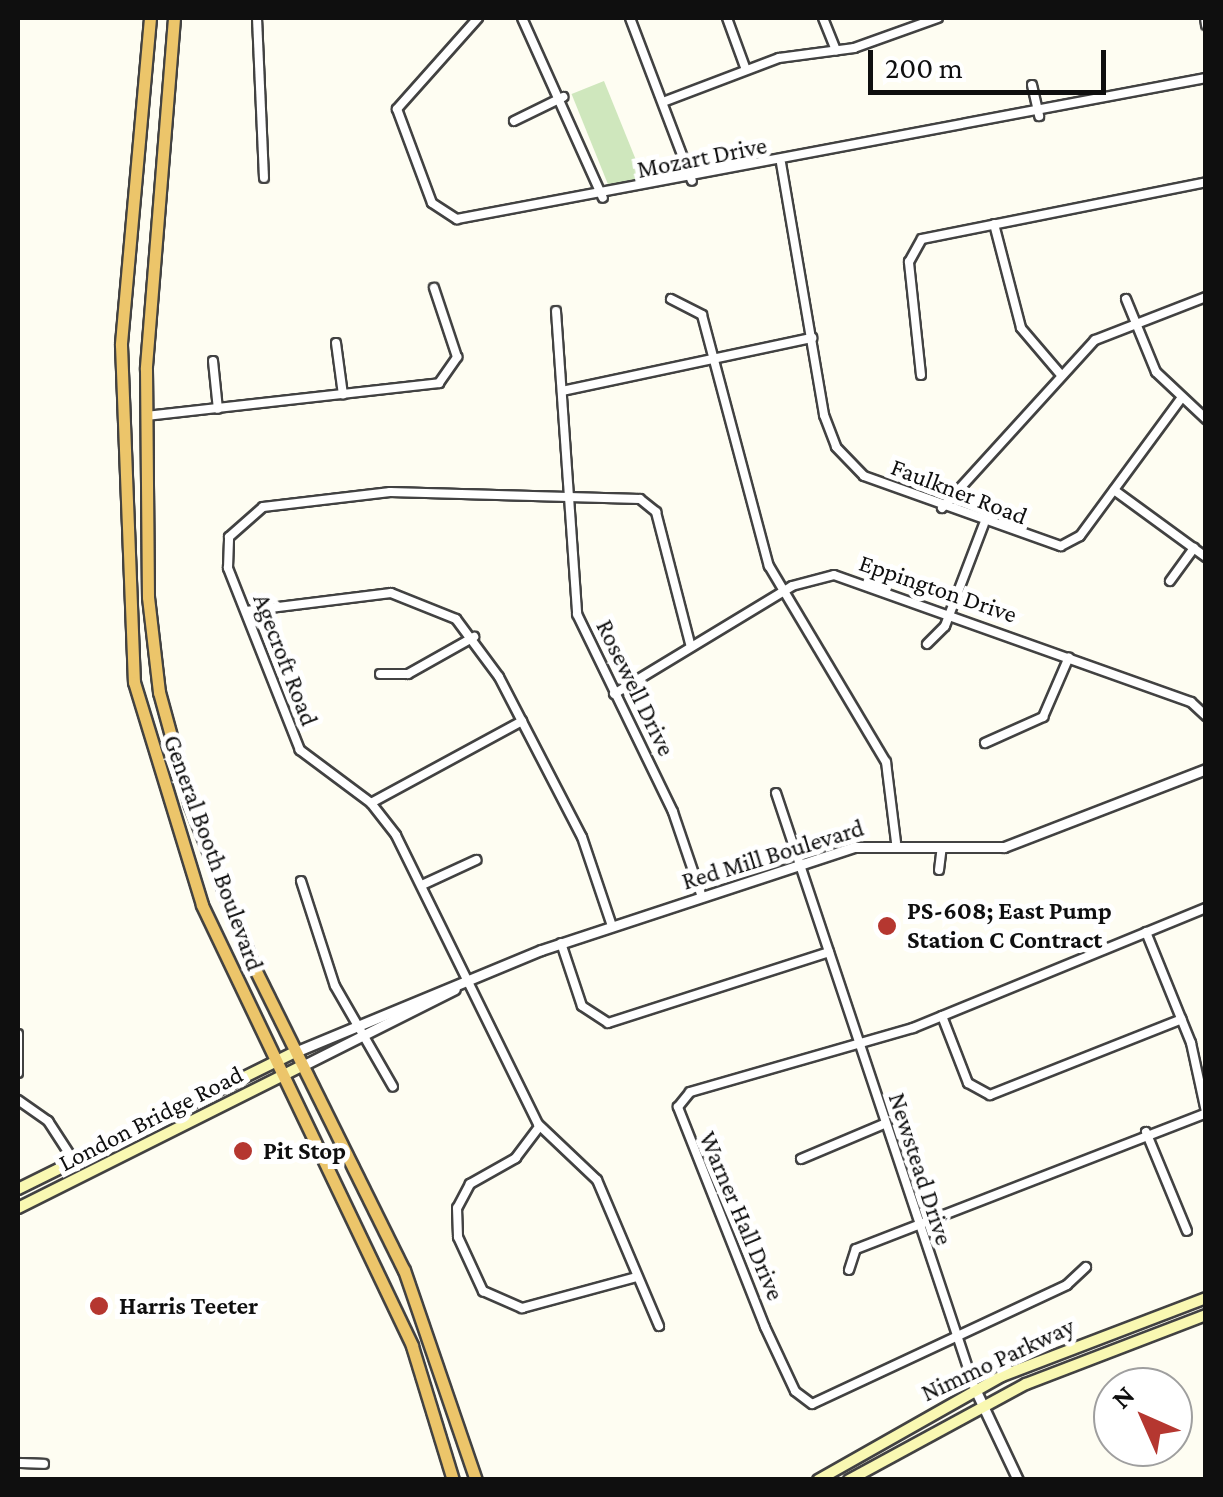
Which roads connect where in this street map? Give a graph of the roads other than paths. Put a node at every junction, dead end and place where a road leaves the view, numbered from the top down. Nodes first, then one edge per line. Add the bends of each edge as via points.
1 (150, 18) edge
2 (174, 18) edge
3 (257, 18) edge
4 (478, 18) edge
5 (522, 18) edge
6 (630, 18) edge
7 (727, 18) edge
8 (823, 18) edge
9 (938, 18) edge
10 (836, 51) junction
11 (746, 70) junction
12 (1206, 78) edge
13 (1032, 85) dead end
14 (564, 97) junction
15 (663, 102) junction
16 (1039, 116) junction
17 (514, 121) dead end
18 (781, 162) junction
19 (264, 178) dead end
20 (692, 180) junction
21 (1206, 182) edge
22 (604, 198) junction
23 (994, 224) junction
24 (434, 288) dead end
25 (1206, 297) edge
26 (671, 299) dead end
27 (1126, 299) dead end
28 (556, 311) dead end
29 (1134, 320) junction
30 (812, 338) junction
31 (336, 343) dead end
32 (213, 360) dead end
33 (714, 360) junction
34 (1061, 375) junction
35 (920, 376) dead end
36 (562, 392) junction
37 (342, 395) junction
38 (1180, 400) junction
39 (218, 408) junction
40 (146, 416) junction
41 (1206, 420) edge
42 (1114, 490) junction
43 (569, 494) junction
44 (942, 508) junction
45 (984, 524) junction
46 (1194, 548) junction
47 (1206, 557) edge
48 (1170, 581) dead end
49 (782, 592) junction
50 (246, 611) junction
51 (949, 614) junction
52 (474, 637) junction
53 (926, 644) dead end
54 (691, 647) junction
55 (1068, 656) junction
56 (380, 674) dead end
57 (614, 694) junction
58 (1206, 716) edge
59 (522, 720) junction
60 (986, 743) dead end
61 (1206, 768) edge
62 (776, 793) dead end
63 (370, 803) junction
64 (896, 842) junction
65 (942, 847) junction
66 (476, 860) dead end
67 (800, 865) junction
68 (939, 870) dead end
69 (301, 881) dead end
70 (422, 885) junction
71 (702, 897) junction
72 (1206, 908) edge
73 (612, 926) junction
74 (1146, 932) junction
75 (561, 943) junction
76 (829, 952) junction
77 (470, 980) junction
78 (942, 1016) junction
79 (1182, 1020) junction
80 (354, 1026) junction
81 (18, 1034) edge
82 (360, 1038) junction
83 (858, 1044) junction
84 (295, 1052) junction
85 (274, 1062) junction
86 (302, 1066) junction
87 (18, 1073) edge
88 (281, 1076) junction
89 (393, 1087) dead end
90 (18, 1100) edge
91 (1206, 1113) edge
92 (884, 1124) junction
93 (540, 1127) junction
94 (1146, 1132) junction
95 (801, 1159) dead end
96 (74, 1161) junction
97 (18, 1189) edge
98 (18, 1208) edge
99 (918, 1225) junction
100 (1187, 1231) dead end
101 (1086, 1267) dead end
102 (849, 1270) dead end
103 (637, 1277) junction
104 (1206, 1298) edge
105 (1206, 1315) edge
106 (658, 1326) dead end
107 (954, 1333) junction
108 (422, 1376) junction
109 (975, 1390) junction
110 (981, 1406) junction
111 (468, 1444) junction
112 (18, 1463) edge
113 (44, 1464) dead end
114 (453, 1480) edge
115 (476, 1480) edge
116 (818, 1480) edge
117 (849, 1480) edge
118 (1018, 1480) edge

1 - 85 highway, General Booth Boulevard via 121,346 129,644 164,799
2 - 40 highway, General Booth Boulevard
3 - 19 street
4 - 22 street, Mozart Drive via 398,102 434,206 476,219
5 - 14 street
6 - 15 street
7 - 11 street
8 - 10 street
9 - 10 street
10 - 11 street
11 - 15 street
12 - 16 street, Mozart Drive
13 - 16 street
14 - 17 street
14 - 22 street
15 - 20 street
16 - 18 street, Mozart Drive
18 - 20 street, Mozart Drive
18 - 30 street, Faulkner Road
20 - 22 street, Mozart Drive
21 - 23 street
23 - 34 street via 1021,328
23 - 35 street via 929,236 913,248
24 - 37 street via 456,350 451,374 432,386
25 - 29 street
26 - 33 street via 700,311
27 - 29 street
28 - 36 street, Rosewell Drive
29 - 34 street
29 - 38 street
30 - 33 street
30 - 44 street, Faulkner Road via 824,415 844,458 876,483
31 - 37 street
32 - 39 street
33 - 36 street
33 - 49 street
34 - 44 street
36 - 43 street, Rosewell Drive
37 - 39 street
38 - 41 street
38 - 42 street, Faulkner Road
39 - 40 street
40 - 84 highway, General Booth Boulevard via 148,597 166,720 207,850
42 - 45 street, Faulkner Road via 1067,545
42 - 46 street
43 - 50 street, Agecroft Road via 419,490 262,506 238,522 227,547
43 - 54 street, Agecroft Road via 652,506
43 - 57 street, Rosewell Drive via 578,614
44 - 45 street, Faulkner Road
45 - 51 street
46 - 47 street
46 - 48 street
49 - 51 street, Eppington Drive via 834,575
49 - 54 street, Eppington Drive
49 - 64 street via 886,762
50 - 52 street via 405,595 442,609
50 - 63 street, Agecroft Road via 304,756
51 - 53 street
51 - 55 street, Eppington Drive
52 - 56 street via 408,674
52 - 59 street
54 - 57 street, Eppington Drive
55 - 58 street, Eppington Drive
55 - 60 street via 1042,717
57 - 71 street, Rosewell Drive via 673,812
59 - 63 street
59 - 73 street via 582,837
61 - 65 street, Red Mill Boulevard via 1026,842
62 - 67 street, Newstead Drive
63 - 70 street, Agecroft Road
64 - 65 street, Red Mill Boulevard
64 - 67 street, Red Mill Boulevard
65 - 68 street
66 - 70 street
67 - 71 street, Red Mill Boulevard
67 - 76 street, Newstead Drive
69 - 80 street
70 - 77 street, Agecroft Road
71 - 73 street, Red Mill Boulevard
72 - 74 street, Warner Hall Drive
73 - 75 street, Red Mill Boulevard
74 - 78 street, Warner Hall Drive
74 - 79 street
75 - 76 street via 582,1006 608,1023
75 - 77 street, Red Mill Boulevard
76 - 83 street, Newstead Drive
77 - 80 street, Red Mill Boulevard
77 - 82 street, Red Mill Boulevard
77 - 93 street, Agecroft Road
78 - 79 street via 968,1084 990,1095
78 - 83 street, Warner Hall Drive
79 - 91 street
80 - 82 street
80 - 84 street, Red Mill Boulevard
81 - 87 street
82 - 86 street, Red Mill Boulevard
82 - 89 street
83 - 92 street, Newstead Drive
83 - 107 street, Warner Hall Drive via 690,1092 678,1108 682,1128 799,1397 826,1403
84 - 85 main road, London Bridge Road
84 - 86 highway, General Booth Boulevard
85 - 88 highway, General Booth Boulevard
85 - 96 main road, London Bridge Road
86 - 88 main road, London Bridge Road
86 - 111 highway, General Booth Boulevard via 404,1270
88 - 98 main road, London Bridge Road
88 - 108 highway, General Booth Boulevard
90 - 96 street via 48,1121
91 - 94 street
92 - 95 street
92 - 99 street, Newstead Drive
93 - 103 street, Agecroft Road via 590,1170
93 - 103 street via 516,1158 470,1184 457,1208 458,1237 484,1291 522,1308
94 - 99 street
94 - 100 street
96 - 97 main road, London Bridge Road
99 - 102 street via 856,1249
99 - 107 street, Newstead Drive
101 - 107 street, Warner Hall Drive via 1067,1285
103 - 106 street, Agecroft Road
104 - 109 main road, Nimmo Parkway
105 - 110 main road, Nimmo Parkway
107 - 109 street, Newstead Drive
108 - 111 highway via 452,1440
108 - 114 highway, General Booth Boulevard
109 - 110 street, Newstead Drive
109 - 116 main road, Nimmo Parkway
110 - 117 main road, Nimmo Parkway
110 - 118 street, Newstead Drive
111 - 115 highway, General Booth Boulevard
112 - 113 street

